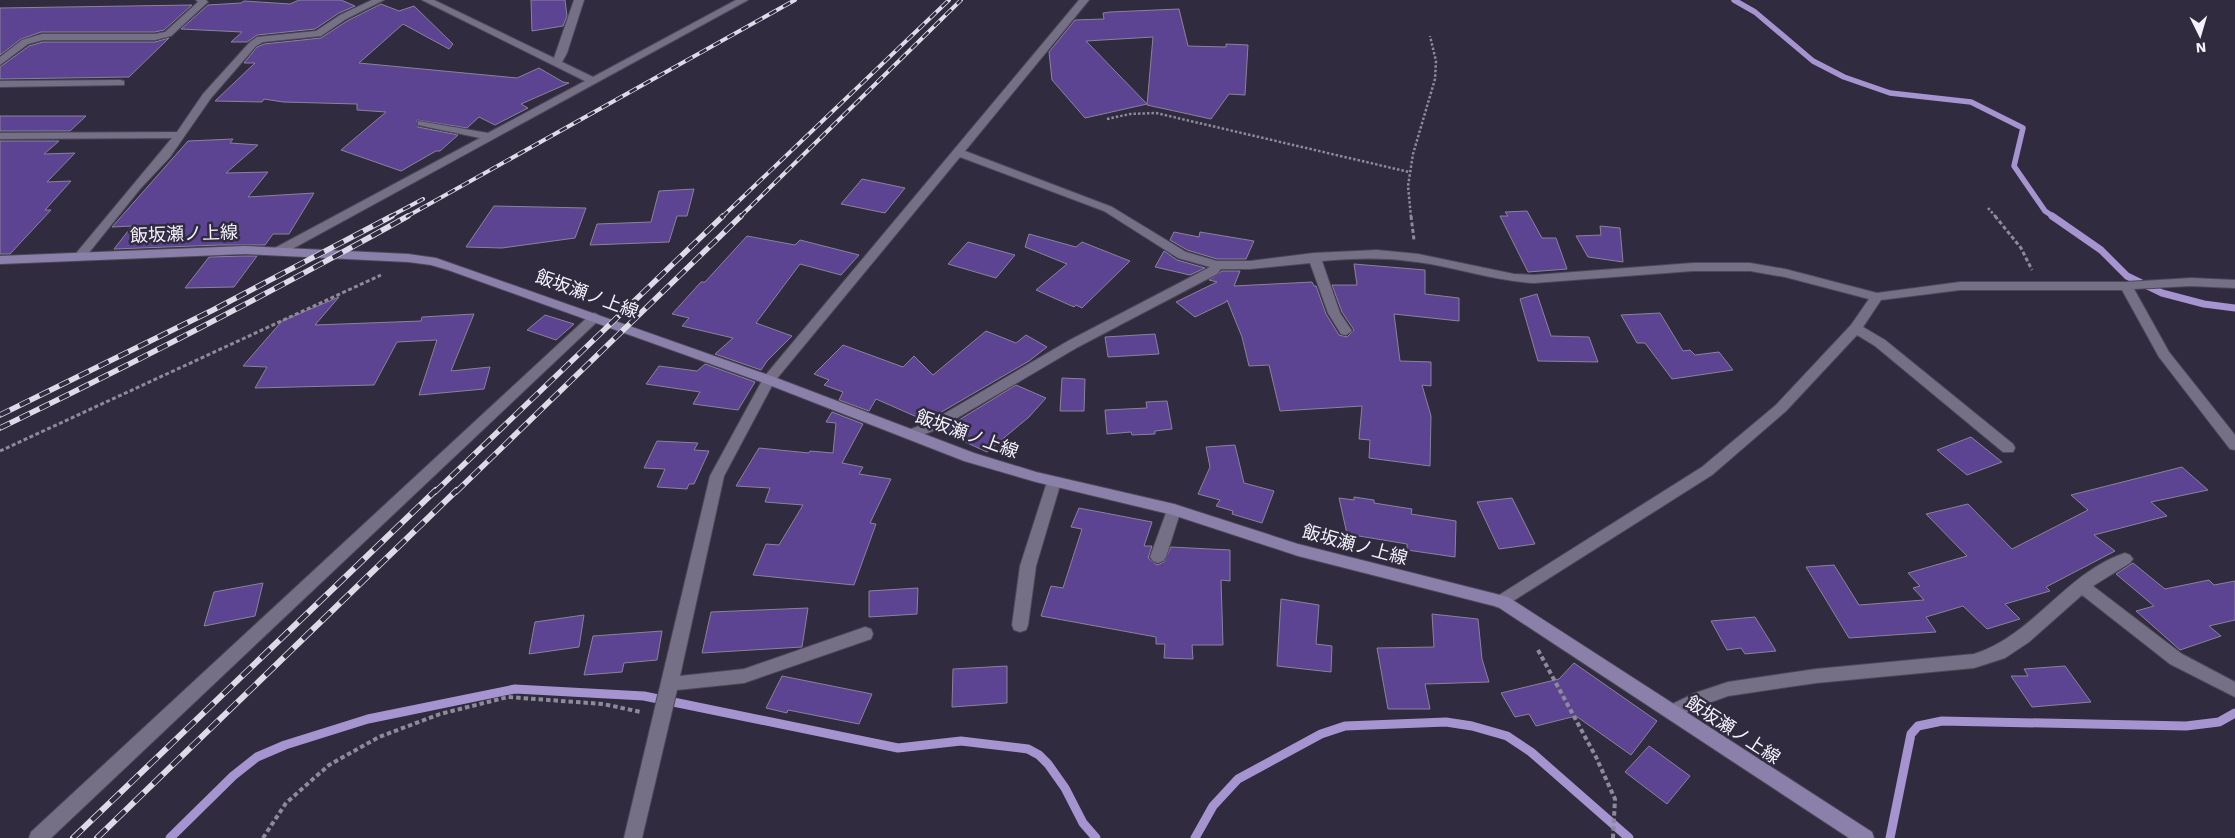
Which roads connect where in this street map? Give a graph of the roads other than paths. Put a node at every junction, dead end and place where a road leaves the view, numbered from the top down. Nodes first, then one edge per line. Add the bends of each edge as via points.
1 (201, 0) edge
2 (379, 0) edge
3 (428, 0) edge
4 (579, 0) edge
5 (743, 0) edge
6 (1084, 0) edge
7 (0, 62) edge
8 (556, 63) junction
9 (593, 81) junction
10 (120, 83) dead end
11 (0, 84) edge
12 (422, 123) dead end
13 (180, 135) junction
14 (0, 136) edge
15 (490, 137) junction
16 (958, 152) junction
17 (277, 252) junction
18 (80, 257) junction
19 (1314, 257) junction
20 (0, 260) edge
21 (1217, 265) junction
22 (2235, 284) edge
23 (2133, 285) junction
24 (1876, 297) junction
25 (595, 317) junction
26 (1856, 328) junction
27 (1346, 331) dead end
28 (769, 380) junction
29 (914, 434) junction
30 (2235, 444) edge
31 (2008, 448) dead end
32 (1054, 482) junction
33 (1174, 510) junction
34 (1158, 557) dead end
35 (2125, 558) dead end
36 (2082, 586) junction
37 (1502, 602) junction
38 (1020, 625) dead end
39 (865, 634) dead end
40 (670, 684) junction
41 (2235, 690) edge
42 (1672, 712) junction
43 (38, 838) edge
44 (633, 838) edge
45 (1865, 838) edge

1 - 7 street via 203,2 168,34 155,37 42,37 25,42
2 - 13 street via 343,17 318,34 256,42 208,96
3 - 8 street
4 - 8 street
5 - 9 street
6 - 16 street
8 - 9 street
9 - 15 street
10 - 11 street
12 - 15 street
13 - 14 street
13 - 18 street
15 - 17 street
16 - 21 street via 1108,209 1182,255
16 - 28 street
17 - 18 main road, 飯坂瀬ノ上線 via 245,250
17 - 25 main road, 飯坂瀬ノ上線 via 432,261
18 - 20 main road, 飯坂瀬ノ上線
19 - 21 street
19 - 24 street via 1377,254 1418,258 1534,280 1640,270 1750,267
19 - 27 street via 1334,313
21 - 29 street via 1213,272 1072,344 935,425
22 - 23 street
23 - 24 street via 1960,286
23 - 30 street via 2164,354
24 - 26 street
25 - 28 main road, 飯坂瀬ノ上線
25 - 43 street
26 - 31 street via 1880,343
26 - 37 street via 1781,408 1707,471
28 - 29 main road, 飯坂瀬ノ上線
28 - 40 street via 717,476
29 - 32 main road, 飯坂瀬ノ上線 via 970,457
32 - 33 main road, 飯坂瀬ノ上線
32 - 38 street via 1028,566
33 - 34 street
33 - 37 main road, 飯坂瀬ノ上線 via 1298,550
35 - 36 street
36 - 41 street via 2176,659
36 - 42 street via 2023,637 1998,653 1974,660 1816,676 1728,689
37 - 42 main road, 飯坂瀬ノ上線
39 - 40 street via 744,676
40 - 44 street
42 - 45 main road, 飯坂瀬ノ上線

